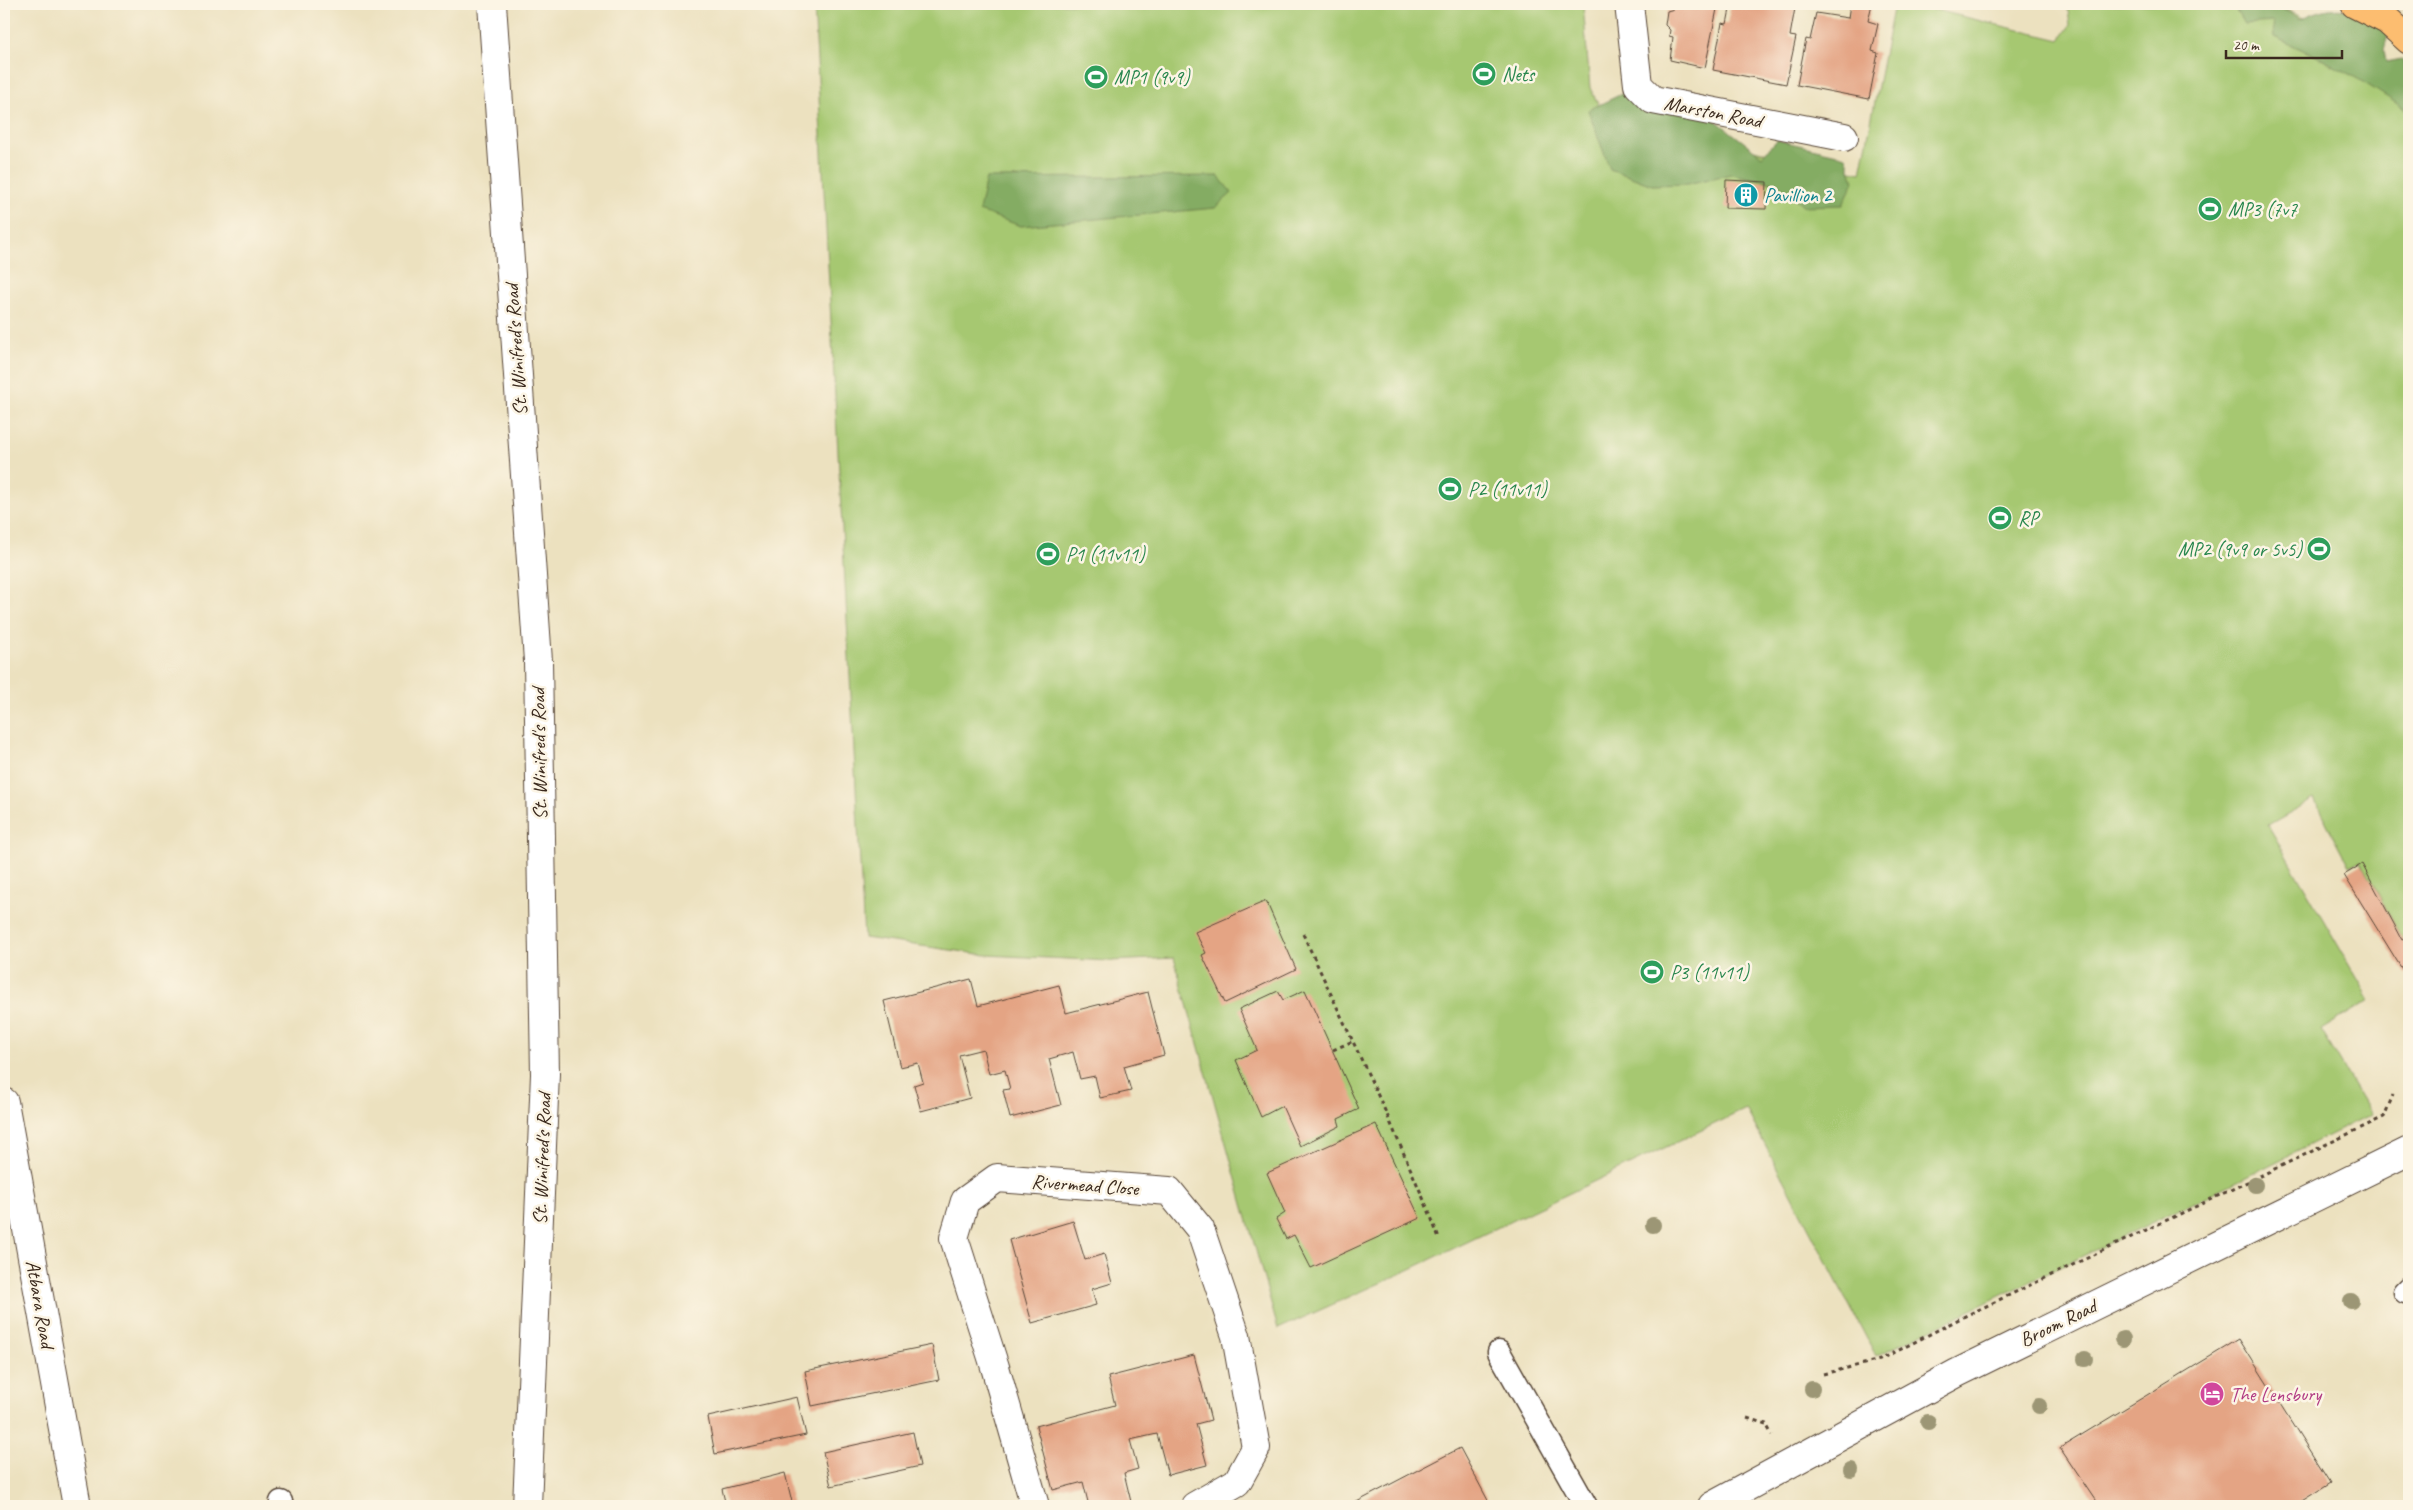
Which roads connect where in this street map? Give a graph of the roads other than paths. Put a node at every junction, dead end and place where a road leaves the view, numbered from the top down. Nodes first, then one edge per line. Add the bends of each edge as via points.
1 (492, 4) edge
2 (1629, 4) edge
3 (2355, 4) edge
4 (2409, 40) edge
5 (1844, 137) dead end
6 (4, 1102) edge
7 (2409, 1150) edge
8 (1500, 1352) dead end
9 (77, 1506) edge
10 (527, 1506) edge
11 (1036, 1506) edge
12 (1195, 1506) edge
13 (1586, 1506) edge
14 (1712, 1506) edge

1 - 10 street, St. Winifred's Road via 538,661 545,1074
2 - 5 street, Marston Road via 1638,85 1653,100
3 - 4 main road via 2387,20
6 - 9 street, Atbara Road
7 - 14 street, Broom Road via 1957,1373
8 - 13 lane
11 - 12 street, Rivermead Close via 954,1238 965,1201 997,1178 1168,1191 1200,1229 1236,1336 1256,1448 1237,1482

